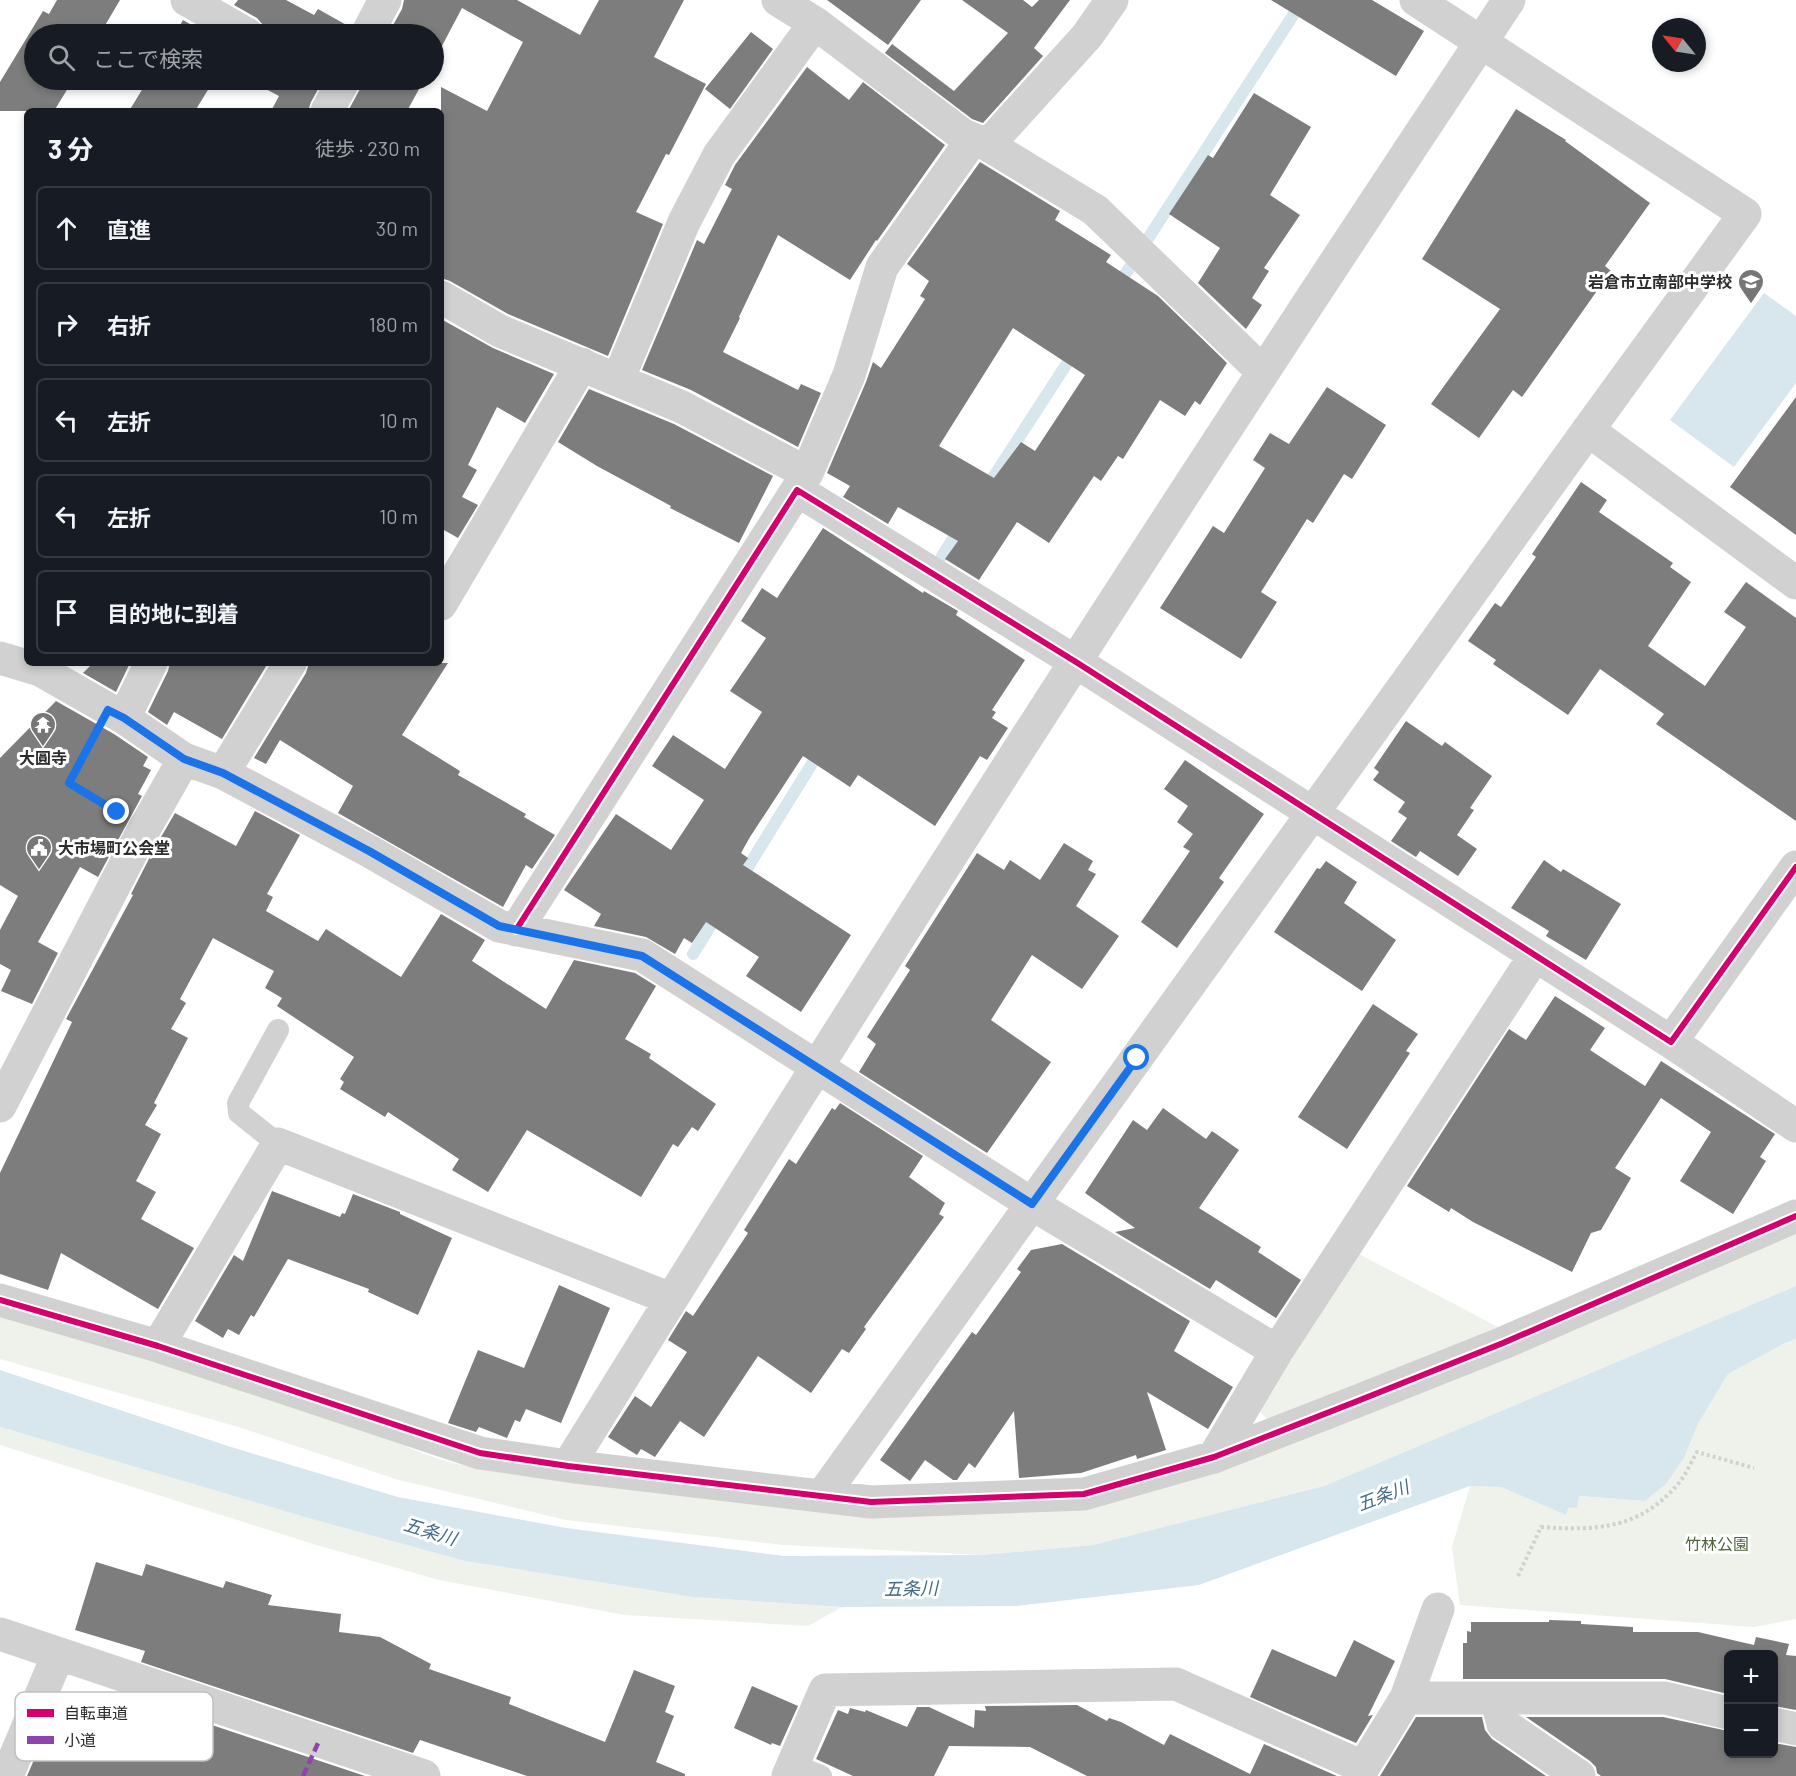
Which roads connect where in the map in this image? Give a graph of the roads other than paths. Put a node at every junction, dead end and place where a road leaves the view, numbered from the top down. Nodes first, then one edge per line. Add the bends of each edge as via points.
1 (187, 0) edge
2 (385, 0) edge
3 (778, 0) edge
4 (1112, 0) edge
5 (1416, 0) edge
6 (1509, 0) edge
7 (815, 22) junction
8 (230, 24) edge
9 (372, 24) edge
10 (1481, 42) junction
11 (980, 143) junction
12 (444, 299) edge
13 (582, 364) junction
14 (1263, 372) junction
15 (618, 380) junction
16 (1588, 430) junction
17 (802, 481) junction
18 (1796, 583) edge
19 (444, 599) edge
20 (0, 658) edge
21 (1076, 662) junction
22 (24, 665) edge
23 (27, 666) edge
24 (149, 666) edge
25 (288, 666) edge
26 (116, 714) junction
27 (184, 759) junction
28 (223, 773) junction
29 (1314, 813) junction
30 (1796, 867) edge
31 (516, 930) junction
32 (1534, 957) junction
33 (278, 1030) dead end
34 (1671, 1042) junction
35 (818, 1068) junction
36 (0, 1107) edge
37 (1796, 1126) edge
38 (278, 1144) junction
39 (1032, 1204) junction
40 (1796, 1216) edge
41 (671, 1299) junction
42 (0, 1300) edge
43 (158, 1346) junction
44 (1277, 1351) junction
45 (1215, 1457) junction
46 (568, 1466) junction
47 (822, 1496) junction
48 (1438, 1609) dead end
49 (0, 1634) edge
50 (58, 1655) junction
51 (42, 1692) edge
52 (170, 1692) edge
53 (1406, 1698) junction
54 (1496, 1698) junction
55 (213, 1706) edge
56 (1724, 1712) edge
57 (1778, 1725) edge
58 (1796, 1729) edge
59 (15, 1757) edge
60 (801, 1772) edge
61 (1360, 1772) edge
62 (7, 1776) edge
63 (424, 1776) edge
64 (1579, 1776) edge

1 - 8 street
2 - 9 street
3 - 7 street
4 - 11 street via 1087,36
5 - 10 street
6 - 10 street
7 - 11 street via 963,135
7 - 15 street via 719,155 684,222
10 - 14 street
10 - 16 street via 1745,214
11 - 14 street via 1095,210
11 - 17 street via 882,267 849,375
12 - 13 street via 500,331
13 - 15 street
13 - 19 street
14 - 21 street
15 - 17 street via 682,407
16 - 18 street
16 - 29 street
17 - 21 street
17 - 31 street
20 - 22 street
21 - 29 street
21 - 35 street
23 - 26 street
24 - 26 street
25 - 28 street
26 - 27 street
27 - 28 street
27 - 36 street
28 - 31 street via 499,926
29 - 32 street
29 - 39 street
30 - 34 street
31 - 35 street via 642,956
32 - 34 street
32 - 44 street
33 - 38 lane via 238,1103 239,1113
34 - 37 street
35 - 39 street
35 - 41 street
38 - 41 street
38 - 43 street
39 - 44 street
39 - 47 street
40 - 45 street via 1503,1342
41 - 46 street
42 - 43 street
43 - 46 street via 480,1453
44 - 45 street
45 - 47 street via 1083,1494 871,1502
46 - 47 street
48 - 53 street
49 - 50 street
50 - 51 street
50 - 52 street
53 - 54 street
53 - 61 street
54 - 56 street via 1665,1698
54 - 64 street via 1503,1724
55 - 63 street
57 - 58 street
59 - 62 street
60 - 61 street via 825,1690 1176,1684

